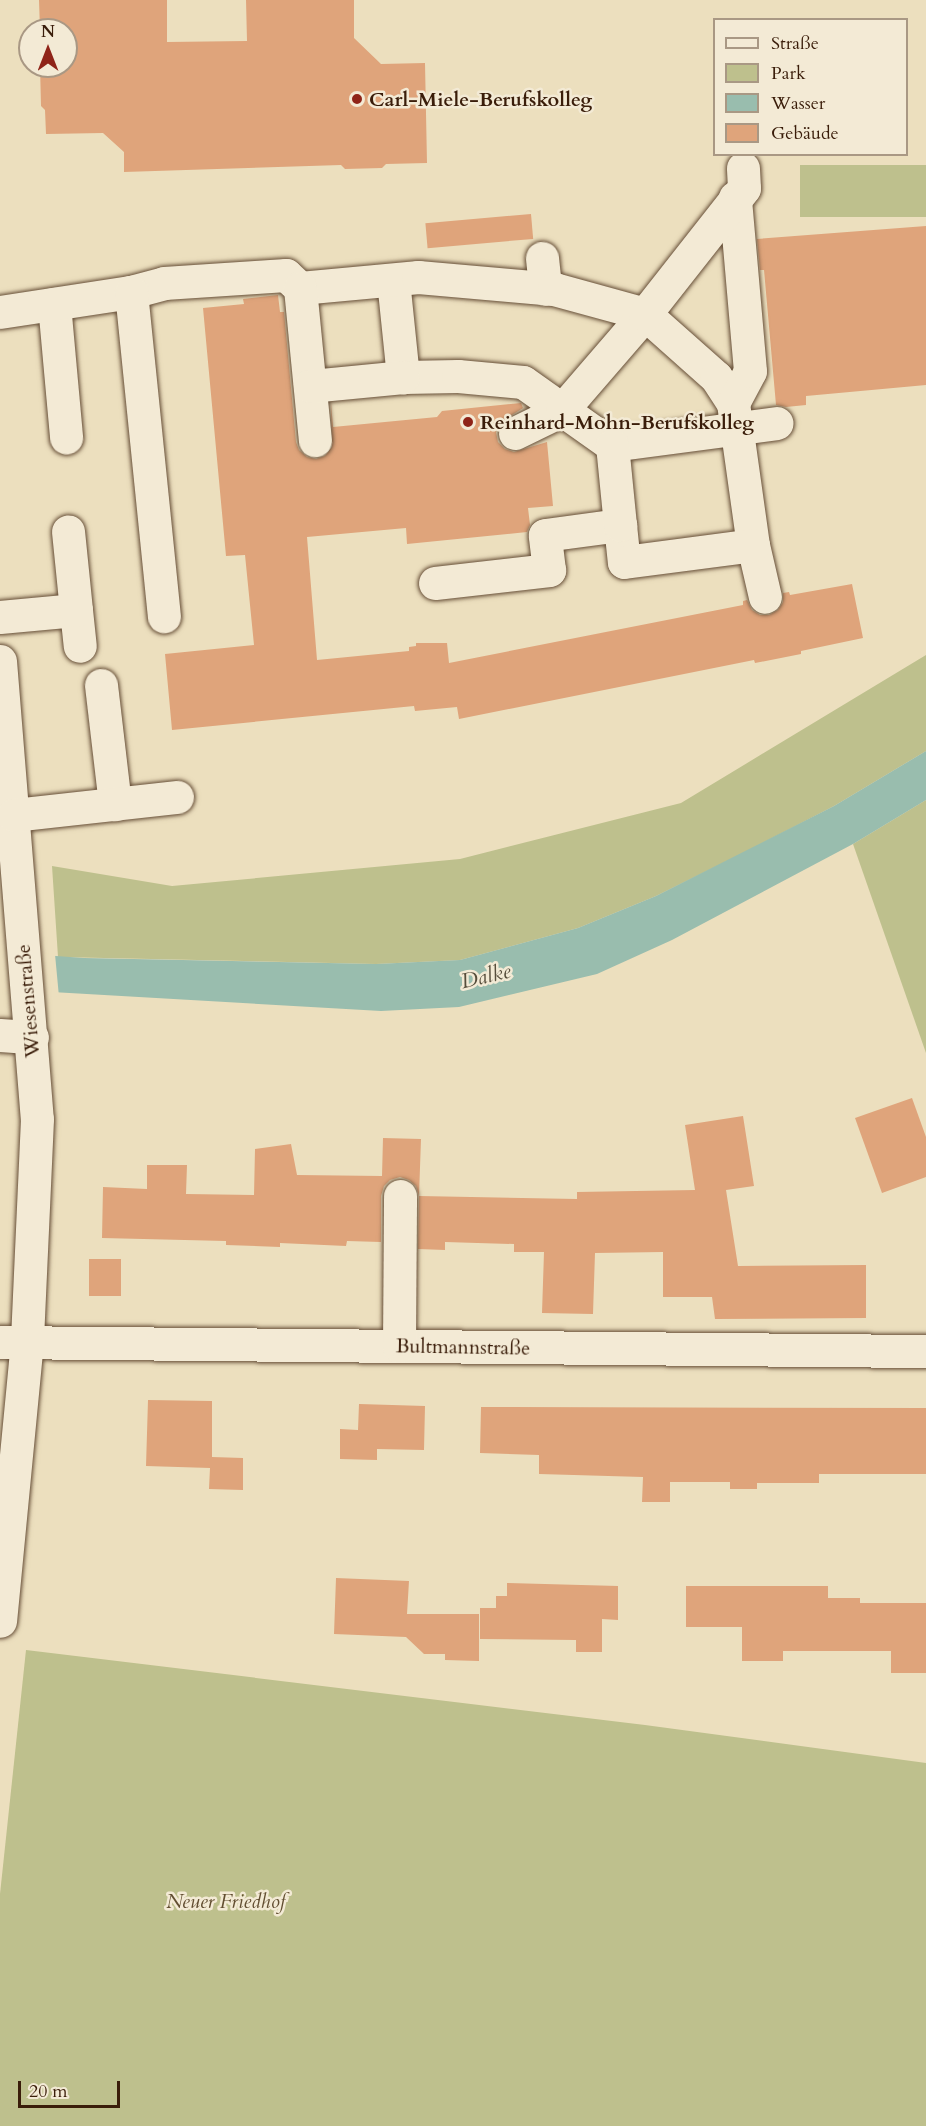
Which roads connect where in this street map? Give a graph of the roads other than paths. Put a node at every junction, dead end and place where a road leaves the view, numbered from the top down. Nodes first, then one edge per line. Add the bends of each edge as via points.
1 (410, 270) junction
2 (300, 288) junction
3 (131, 292) junction
4 (54, 304) junction
5 (0, 312) edge
6 (645, 314) junction
7 (404, 376) junction
8 (509, 381) junction
9 (310, 386) junction
10 (562, 411) junction
11 (735, 416) junction
12 (777, 423) dead end
13 (66, 437) dead end
14 (315, 440) dead end
15 (612, 445) junction
16 (620, 525) junction
17 (68, 531) dead end
18 (753, 545) junction
19 (435, 583) dead end
20 (765, 597) dead end
21 (76, 610) junction
22 (164, 616) dead end
23 (0, 617) edge
24 (80, 646) dead end
25 (0, 661) edge
26 (101, 685) dead end
27 (177, 797) dead end
28 (114, 804) junction
29 (13, 815) junction
30 (16, 1036) edge
31 (400, 1196) dead end
32 (13, 1342) edge
33 (399, 1346) junction
34 (926, 1352) edge
35 (0, 1621) edge

1 - 2 street
1 - 6 street via 544,274
1 - 7 street
2 - 3 street via 286,275 164,283
2 - 9 street
3 - 4 street
3 - 22 street
4 - 5 street
4 - 13 street
6 - 10 street
6 - 11 street via 716,377
6 - 11 street via 739,183 750,371
7 - 8 street
7 - 9 street
8 - 10 street via 523,382
8 - 10 street via 516,443
9 - 14 street
10 - 15 street
11 - 12 street
11 - 15 street
11 - 18 street
15 - 16 street
16 - 18 street via 624,562
16 - 19 street via 546,535 549,570
17 - 21 street
18 - 20 street
21 - 23 street
21 - 24 street
25 - 29 street, Wiesenstraße
26 - 28 street
27 - 28 street
28 - 29 street
29 - 30 street, Wiesenstraße via 27,995
30 - 32 street, Wiesenstraße via 37,1119
31 - 33 street
32 - 33 street, Bultmannstraße
32 - 35 street, Wiesenstraße
33 - 34 street, Bultmannstraße

